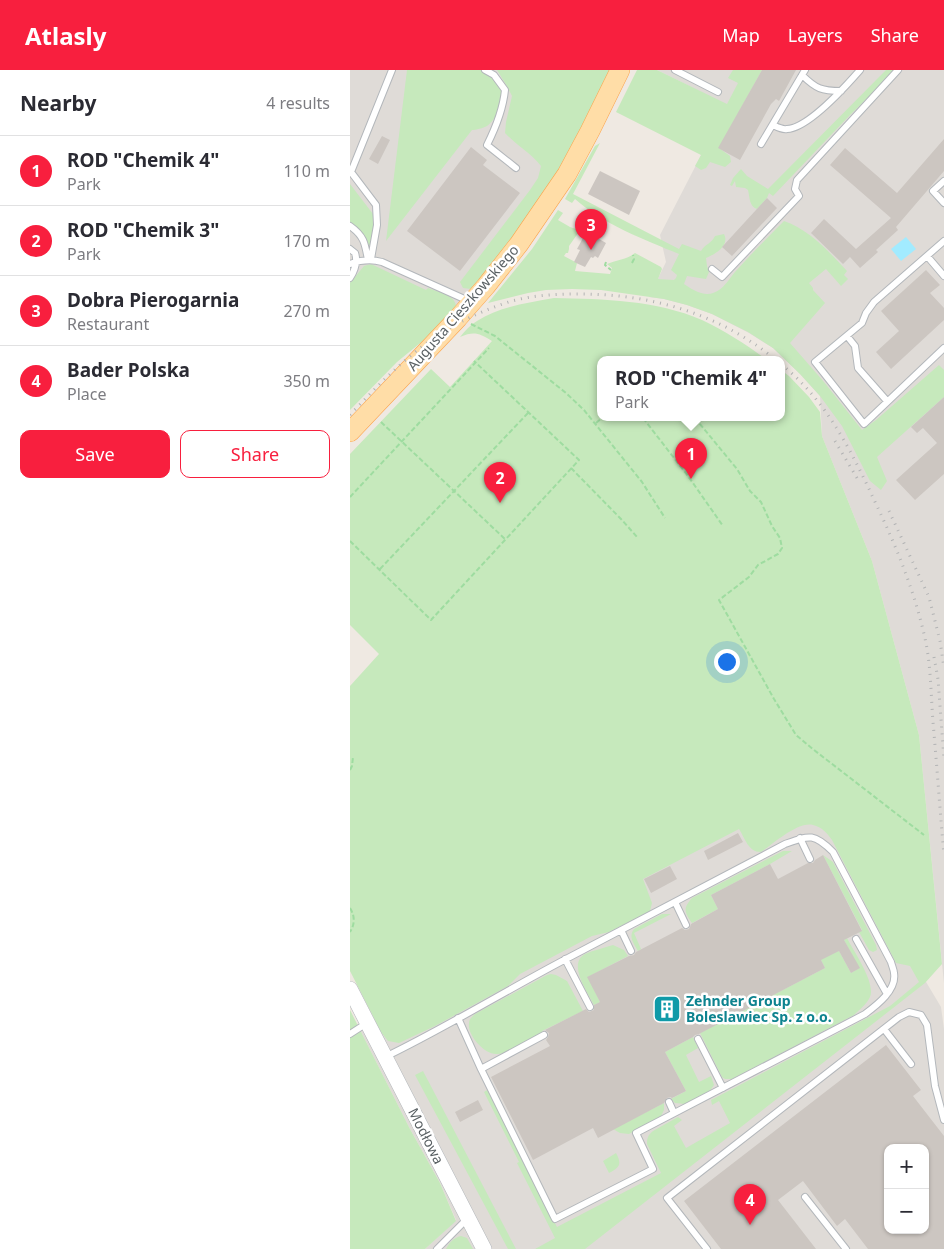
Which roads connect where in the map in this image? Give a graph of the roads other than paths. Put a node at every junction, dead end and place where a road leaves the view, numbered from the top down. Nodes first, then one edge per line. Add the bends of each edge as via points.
1 (392, 70) edge
2 (485, 70) edge
3 (620, 70) edge
4 (675, 70) edge
5 (860, 70) edge
6 (898, 70) edge
7 (803, 73) edge
8 (718, 92) dead end
9 (841, 92) junction
10 (773, 125) junction
11 (761, 144) dead end
12 (516, 168) dead end
13 (351, 171) edge
14 (944, 181) edge
15 (944, 203) edge
16 (350, 226) edge
17 (944, 241) edge
18 (350, 249) edge
19 (927, 256) junction
20 (370, 260) junction
21 (353, 263) edge
22 (712, 269) dead end
23 (944, 276) edge
24 (350, 278) edge
25 (472, 302) junction
26 (847, 336) junction
27 (944, 348) edge
28 (887, 401) junction
29 (350, 432) edge
30 (800, 838) junction
31 (810, 859) dead end
32 (674, 902) junction
33 (686, 925) dead end
34 (621, 930) junction
35 (856, 939) dead end
36 (631, 951) dead end
37 (565, 959) junction
38 (350, 989) edge
39 (887, 994) junction
40 (590, 1007) dead end
41 (458, 1018) junction
42 (367, 1023) junction
43 (884, 1029) junction
44 (350, 1034) edge
45 (544, 1035) dead end
46 (698, 1038) dead end
47 (385, 1057) junction
48 (910, 1064) dead end
49 (481, 1069) junction
50 (723, 1088) junction
51 (669, 1102) dead end
52 (674, 1113) junction
53 (944, 1120) edge
54 (806, 1197) dead end
55 (468, 1218) junction
56 (436, 1249) edge
57 (484, 1249) edge
58 (707, 1249) edge
59 (846, 1249) edge

1 - 13 lane
2 - 12 lane via 494,75 505,90 504,104 487,145
3 - 25 main road, Augusta Cieszkowskiego via 583,145 552,198
4 - 8 lane
5 - 9 lane
6 - 22 lane via 798,180 795,189 798,196 722,277
7 - 9 lane via 816,87
7 - 10 lane
9 - 10 lane via 797,126 788,130
10 - 11 lane
13 - 20 lane via 376,205
14 - 15 lane via 933,191
16 - 20 lane via 362,236
17 - 19 lane
18 - 21 lane via 355,253
19 - 23 lane
19 - 26 lane via 874,302 862,324
20 - 21 lane
20 - 25 lane via 382,262
21 - 24 lane via 355,270
25 - 29 main road, Augusta Cieszkowskiego
26 - 28 lane via 856,346 858,368
26 - 28 lane via 815,362 864,424
27 - 28 lane
30 - 31 lane
30 - 32 lane
30 - 39 lane via 811,836 833,852 891,962 895,975
32 - 33 lane
32 - 34 lane
34 - 36 lane
34 - 37 lane
35 - 39 lane
37 - 40 lane
37 - 41 lane
38 - 42 street, Modłowa
39 - 50 lane via 865,1014
41 - 47 lane
41 - 49 lane
42 - 44 lane
42 - 47 street, Modłowa
43 - 48 lane
43 - 53 lane via 909,1012 921,1015 927,1025 935,1086
43 - 58 lane via 667,1198
45 - 49 lane
46 - 50 lane
47 - 55 street, Modłowa
49 - 52 lane via 556,1219 654,1169 636,1133
50 - 52 lane
51 - 52 lane
54 - 59 lane
55 - 56 lane
55 - 57 street, Modłowa

